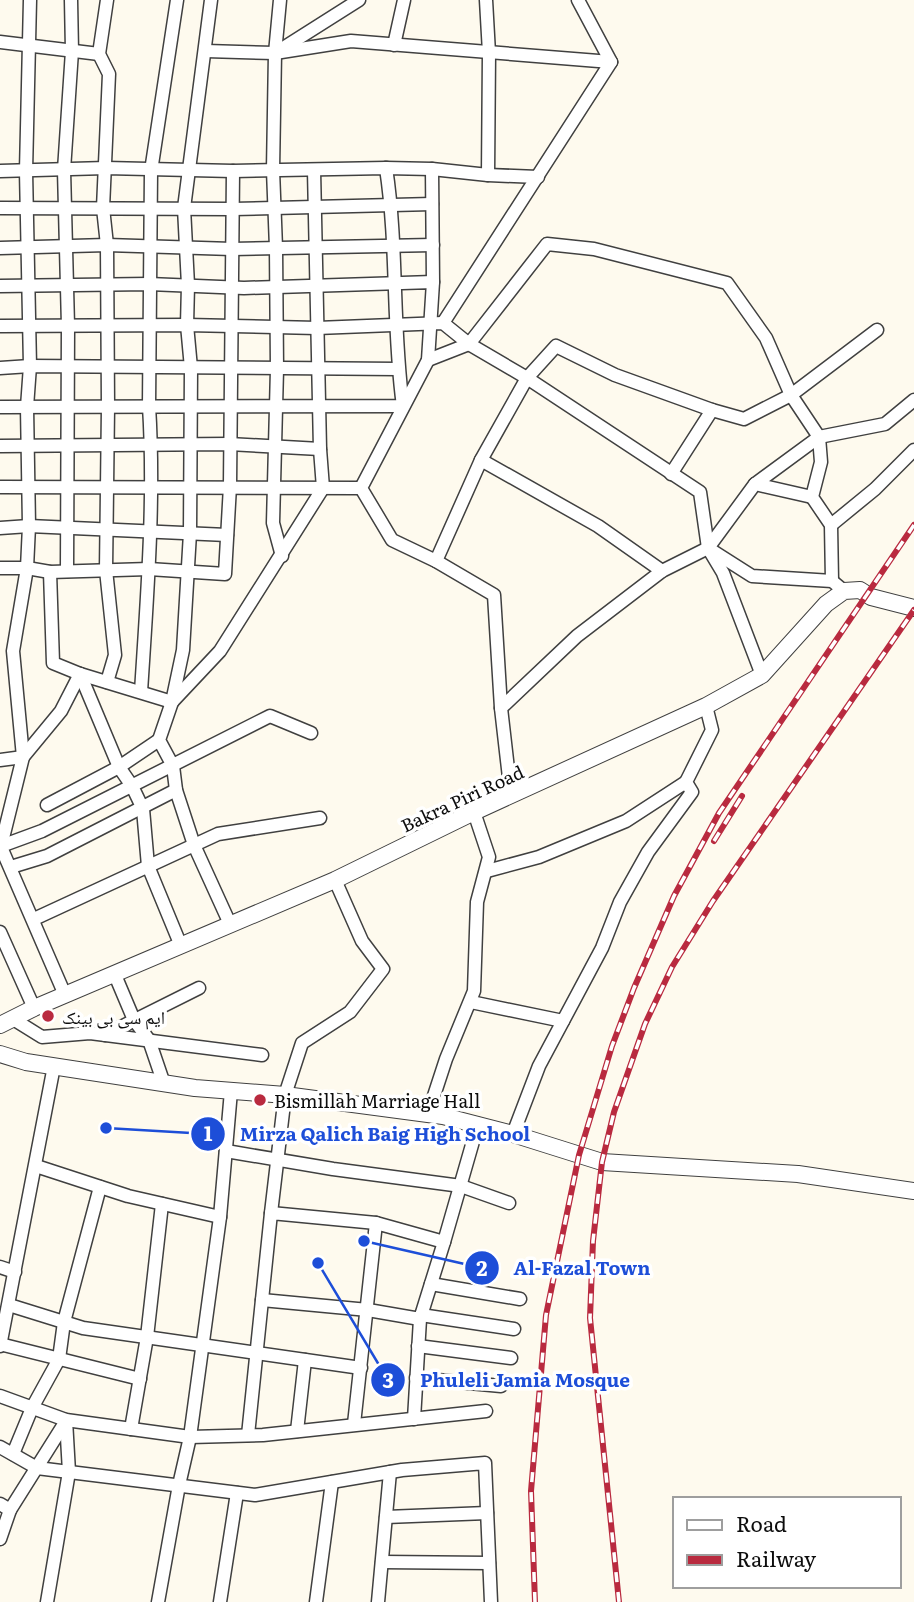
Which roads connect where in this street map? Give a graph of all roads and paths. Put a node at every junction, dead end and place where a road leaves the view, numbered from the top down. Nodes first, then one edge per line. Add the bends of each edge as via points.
1 (30, 0) edge
2 (71, 0) edge
3 (107, 0) edge
4 (177, 0) edge
5 (211, 0) edge
6 (280, 0) edge
7 (359, 0) edge
8 (404, 0) edge
9 (486, 0) edge
10 (578, 0) edge
11 (0, 42) edge
12 (394, 45) junction
13 (29, 47) junction
14 (72, 51) junction
15 (206, 51) junction
16 (489, 52) junction
17 (99, 54) junction
18 (275, 54) junction
19 (611, 62) junction
20 (106, 168) junction
21 (386, 168) junction
22 (432, 169) junction
23 (64, 170) junction
24 (188, 170) junction
25 (273, 170) junction
26 (314, 170) junction
27 (0, 171) edge
28 (26, 171) junction
29 (151, 171) junction
30 (233, 171) junction
31 (488, 175) junction
32 (538, 177) junction
33 (392, 204) junction
34 (432, 204) junction
35 (275, 206) junction
36 (314, 206) junction
37 (65, 207) junction
38 (0, 208) edge
39 (27, 208) junction
40 (103, 208) junction
41 (150, 208) junction
42 (184, 208) junction
43 (233, 208) junction
44 (107, 244) junction
45 (149, 245) junction
46 (432, 245) junction
47 (186, 246) junction
48 (394, 246) junction
49 (67, 247) junction
50 (315, 247) junction
51 (0, 248) edge
52 (28, 248) junction
53 (276, 248) junction
54 (232, 249) junction
55 (433, 282) junction
56 (149, 284) junction
57 (106, 285) junction
58 (188, 285) junction
59 (275, 285) junction
60 (315, 285) junction
61 (395, 285) junction
62 (0, 286) edge
63 (29, 286) junction
64 (66, 286) junction
65 (230, 287) junction
66 (437, 323) junction
67 (107, 325) junction
68 (187, 325) junction
69 (396, 325) junction
70 (0, 326) edge
71 (68, 326) junction
72 (150, 326) junction
73 (232, 326) junction
74 (30, 327) junction
75 (276, 327) junction
76 (317, 328) junction
77 (877, 330) dead end
78 (469, 344) junction
79 (428, 360) junction
80 (30, 366) junction
81 (107, 366) junction
82 (67, 367) junction
83 (0, 368) edge
84 (150, 368) junction
85 (191, 368) junction
86 (230, 368) junction
87 (319, 368) junction
88 (277, 369) junction
89 (398, 369) junction
90 (527, 378) junction
91 (791, 395) junction
92 (914, 400) edge
93 (232, 405) junction
94 (69, 406) junction
95 (149, 406) junction
96 (191, 406) junction
97 (403, 406) junction
98 (0, 407) edge
99 (27, 407) junction
100 (108, 407) junction
101 (276, 407) junction
102 (319, 408) junction
103 (712, 410) junction
104 (819, 437) junction
105 (190, 444) junction
106 (229, 444) junction
107 (68, 445) junction
108 (152, 445) junction
109 (0, 446) edge
110 (27, 446) junction
111 (108, 446) junction
112 (276, 446) junction
113 (320, 449) junction
114 (914, 450) edge
115 (481, 460) junction
116 (671, 474) junction
117 (755, 484) junction
118 (66, 486) junction
119 (107, 486) junction
120 (151, 486) junction
121 (191, 486) junction
122 (230, 486) junction
123 (0, 487) edge
124 (29, 488) junction
125 (275, 488) junction
126 (323, 488) junction
127 (360, 488) junction
128 (812, 497) junction
129 (831, 525) junction
130 (29, 526) junction
131 (0, 528) edge
132 (67, 528) junction
133 (108, 531) junction
134 (149, 532) junction
135 (190, 533) junction
136 (227, 535) junction
137 (708, 548) junction
138 (282, 556) junction
139 (436, 561) junction
140 (0, 568) edge
141 (27, 568) junction
142 (149, 569) junction
143 (106, 570) junction
144 (66, 571) junction
145 (662, 571) junction
146 (50, 572) junction
147 (188, 573) junction
148 (838, 586) junction
149 (914, 608) edge
150 (80, 674) junction
151 (762, 675) junction
152 (107, 682) junction
153 (141, 692) junction
154 (173, 702) junction
155 (706, 706) junction
156 (501, 709) junction
157 (311, 733) dead end
158 (159, 740) junction
159 (23, 757) junction
160 (0, 760) edge
161 (173, 766) junction
162 (119, 767) junction
163 (686, 782) junction
164 (132, 786) junction
165 (176, 790) junction
166 (511, 795) junction
167 (47, 805) dead end
168 (143, 809) junction
169 (474, 812) junction
170 (320, 818) dead end
171 (194, 845) junction
172 (0, 846) edge
173 (148, 866) junction
174 (11, 867) junction
175 (487, 871) junction
176 (335, 880) junction
177 (34, 919) junction
178 (230, 924) junction
179 (0, 932) edge
180 (181, 946) junction
181 (115, 975) junction
182 (199, 988) dead end
183 (65, 995) junction
184 (471, 1002) junction
185 (34, 1008) junction
186 (134, 1020) junction
187 (563, 1021) junction
188 (6, 1022) edge
189 (105, 1035) junction
190 (149, 1041) junction
191 (0, 1054) edge
192 (261, 1055) dead end
193 (54, 1066) junction
194 (164, 1084) junction
195 (231, 1091) junction
196 (285, 1095) junction
197 (428, 1114) junction
198 (478, 1124) junction
199 (513, 1134) junction
200 (226, 1151) junction
201 (279, 1160) junction
202 (36, 1166) junction
203 (461, 1186) junction
204 (100, 1187) junction
205 (914, 1191) edge
206 (509, 1203) dead end
207 (162, 1204) junction
208 (271, 1213) junction
209 (220, 1217) junction
210 (376, 1223) junction
211 (444, 1242) junction
212 (0, 1267) edge
213 (15, 1272) junction
214 (431, 1284) junction
215 (520, 1299) dead end
216 (262, 1300) junction
217 (9, 1304) junction
218 (368, 1310) junction
219 (420, 1317) junction
220 (64, 1322) junction
221 (514, 1329) dead end
222 (147, 1337) junction
223 (0, 1345) edge
224 (202, 1345) junction
225 (418, 1346) junction
226 (257, 1353) junction
227 (512, 1358) dead end
228 (60, 1359) junction
229 (305, 1360) junction
230 (361, 1368) junction
231 (416, 1378) junction
232 (139, 1379) junction
233 (501, 1386) dead end
234 (0, 1396) edge
235 (32, 1408) junction
236 (486, 1411) dead end
237 (414, 1419) junction
238 (66, 1420) junction
239 (354, 1424) junction
240 (131, 1429) junction
241 (297, 1431) junction
242 (248, 1435) junction
243 (190, 1437) junction
244 (0, 1447) edge
245 (13, 1454) junction
246 (37, 1468) junction
247 (69, 1472) junction
248 (390, 1472) junction
249 (332, 1482) junction
250 (179, 1485) junction
251 (237, 1493) junction
252 (5, 1507) edge
253 (487, 1513) junction
254 (386, 1517) junction
255 (0, 1539) edge
256 (382, 1562) junction
257 (489, 1563) junction
258 (47, 1602) edge
259 (158, 1602) edge
260 (220, 1602) edge
261 (316, 1602) edge
262 (378, 1602) edge
263 (491, 1602) edge

1 - 13 street
2 - 14 street
3 - 17 street
4 - 29 street
5 - 15 street
6 - 18 street
7 - 18 street
8 - 12 street
9 - 16 street
10 - 19 street
11 - 13 street
12 - 16 street
12 - 18 street via 351,41
13 - 14 street
13 - 28 street
14 - 17 street
14 - 23 street
15 - 18 street
15 - 24 street
16 - 19 street
16 - 31 street
17 - 20 street via 109,74
18 - 25 street
19 - 32 street
20 - 23 street
20 - 29 street
20 - 40 street
21 - 22 street
21 - 26 street
21 - 33 street
22 - 31 street
22 - 34 street
23 - 28 street
23 - 37 street
24 - 29 street
24 - 30 street
24 - 42 street
25 - 26 street
25 - 30 street
25 - 35 street
26 - 36 street
27 - 28 street
28 - 39 street
29 - 41 street
30 - 43 street
31 - 32 street
32 - 66 street
33 - 34 street
33 - 36 street
33 - 48 street
34 - 46 street
35 - 36 street
35 - 43 street
35 - 53 street
36 - 50 street
37 - 39 street
37 - 40 street
37 - 49 street
38 - 39 street
39 - 52 street
40 - 41 street
40 - 44 street
41 - 42 street
41 - 45 street
42 - 43 street
42 - 47 street
43 - 54 street
44 - 45 street
44 - 49 street
44 - 57 street
45 - 47 street
45 - 56 street
46 - 48 street
46 - 55 street
47 - 54 street
47 - 58 street
48 - 50 street
48 - 61 street
49 - 52 street
49 - 64 street
50 - 53 street
50 - 60 street
51 - 52 street
52 - 63 street
53 - 54 street
53 - 59 street
54 - 65 street
55 - 61 street
55 - 66 street
56 - 57 street
56 - 58 street
56 - 72 street
57 - 64 street
57 - 67 street
58 - 65 street
58 - 68 street
59 - 60 street
59 - 65 street
59 - 75 street
60 - 61 street
60 - 76 street
61 - 69 street
62 - 63 street
63 - 64 street
63 - 74 street
64 - 71 street
65 - 73 street
66 - 69 street
66 - 78 street
66 - 79 street
67 - 71 street
67 - 72 street
67 - 81 street
68 - 72 street
68 - 73 street
68 - 85 street
69 - 76 street
69 - 89 street
70 - 74 street
71 - 74 street
71 - 82 street
72 - 84 street
73 - 75 street
73 - 86 street
74 - 80 street
75 - 76 street
75 - 88 street
76 - 87 street
77 - 91 street
78 - 79 street
78 - 90 street
78 - 91 street via 547,244 594,249 727,284 766,338
79 - 97 street
80 - 82 street
80 - 83 street
80 - 99 street
81 - 82 street
81 - 84 street
81 - 100 street
82 - 94 street
84 - 85 street
84 - 95 street
85 - 86 street
85 - 96 street
86 - 88 street
86 - 93 street
87 - 88 street
87 - 89 street
87 - 102 street
88 - 101 street
89 - 97 street
90 - 103 street via 556,346 615,375
90 - 115 street
90 - 116 street
91 - 103 street via 744,419
91 - 104 street
92 - 104 street via 885,424
93 - 96 street
93 - 101 street
93 - 106 street
94 - 99 street
94 - 100 street
94 - 107 street
95 - 96 street
95 - 100 street
95 - 108 street
96 - 105 street
97 - 102 street
97 - 127 street
98 - 99 street
99 - 110 street
100 - 111 street
101 - 102 street
101 - 112 street
102 - 113 street
103 - 116 street
104 - 117 street
104 - 128 street via 821,462
105 - 106 street
105 - 108 street
105 - 121 street
106 - 112 street
106 - 122 street
107 - 110 street
107 - 111 street
107 - 118 street
108 - 111 street
108 - 120 street
109 - 110 street
110 - 124 street
111 - 119 street
112 - 113 street
112 - 125 street
113 - 126 street
114 - 129 street
115 - 139 street
115 - 145 street via 597,526
116 - 137 street via 699,492
117 - 128 street
117 - 137 street
118 - 119 street
118 - 124 street
118 - 132 street
119 - 120 street
119 - 133 street
120 - 121 street
120 - 134 street
121 - 122 street
121 - 135 street
122 - 125 street
122 - 136 street
123 - 124 street
124 - 130 street
125 - 126 street
125 - 138 street via 273,523
126 - 127 street
126 - 138 street
127 - 139 street via 392,540
128 - 129 street
129 - 148 street
130 - 131 street
130 - 132 street
130 - 141 street
132 - 133 street
132 - 144 street
133 - 134 street
133 - 143 street
134 - 135 street
134 - 142 street
135 - 136 street
135 - 147 street
136 - 147 street via 225,574
137 - 145 street
137 - 148 street via 752,576
137 - 151 street via 723,573
138 - 154 street via 220,651
139 - 156 street via 494,595
140 - 141 street
141 - 146 street
141 - 159 street via 13,651
142 - 143 street
142 - 147 street
142 - 153 street
143 - 144 street
143 - 152 street via 114,655
144 - 146 street
145 - 156 street via 577,636
146 - 150 street via 53,663
147 - 154 street via 183,650
148 - 149 street
148 - 151 street, Bakra Piri Road
150 - 152 street
150 - 159 street via 61,710
150 - 162 street
151 - 155 street, Bakra Piri Road
152 - 153 street
153 - 154 street
154 - 158 street
155 - 163 street via 712,730
155 - 166 street, Bakra Piri Road
156 - 166 street
157 - 161 street via 270,716
158 - 161 street
158 - 162 street
159 - 160 street
159 - 172 street
161 - 164 street
161 - 165 street
162 - 164 street
162 - 167 street
163 - 175 street via 626,821 540,857
163 - 187 street via 692,792 648,852
164 - 168 street
164 - 172 street via 42,831
165 - 168 street
165 - 171 street
166 - 169 street, Bakra Piri Road
168 - 173 street
168 - 174 street via 47,856
169 - 175 street via 489,857
169 - 176 street, Bakra Piri Road
170 - 171 street via 218,834
171 - 173 street
171 - 178 street
172 - 174 street
173 - 177 street
173 - 180 street
174 - 177 street
175 - 184 street via 477,902
176 - 178 street, Bakra Piri Road
176 - 196 street via 362,941 383,969 350,1012 302,1044
177 - 183 street
178 - 180 street, Bakra Piri Road
179 - 185 street
180 - 181 street, Bakra Piri Road
181 - 183 street, Bakra Piri Road
181 - 186 street
182 - 186 street
183 - 185 street, Bakra Piri Road
184 - 187 street
184 - 197 street
185 - 188 street, Bakra Piri Road
186 - 189 street
186 - 190 street
187 - 199 street via 539,1066
188 - 189 street via 42,1037
189 - 190 street
190 - 192 street
190 - 194 street
191 - 193 street
193 - 194 street
193 - 202 street
194 - 195 street
195 - 196 street
195 - 200 street
196 - 197 street
196 - 201 street
197 - 198 street
198 - 199 street
198 - 203 street
199 - 205 street via 602,1162 798,1174
200 - 201 street
200 - 209 street
201 - 203 street
201 - 208 street
202 - 204 street
202 - 213 street
203 - 206 street
203 - 211 street
204 - 207 street
204 - 220 street
207 - 209 street
207 - 222 street
208 - 210 street
208 - 216 street
209 - 224 street
210 - 211 street
210 - 218 street
211 - 214 street
212 - 213 street
213 - 217 street
214 - 215 street
214 - 219 street
216 - 218 street
216 - 226 street
217 - 220 street
217 - 223 street
218 - 219 street
218 - 230 street
219 - 221 street
219 - 225 street
220 - 222 street
220 - 228 street
222 - 224 street
222 - 232 street
223 - 228 street
224 - 226 street
224 - 243 street
225 - 227 street
225 - 231 street
226 - 229 street
226 - 242 street
228 - 232 street
228 - 235 street
229 - 230 street
229 - 241 street
230 - 239 street
231 - 233 street
231 - 237 street
232 - 240 street
234 - 235 street
235 - 238 street
235 - 245 street
236 - 237 street
237 - 239 street
238 - 240 street
238 - 246 street
238 - 247 street
239 - 241 street
240 - 243 street
241 - 242 street
242 - 243 street
243 - 250 street
244 - 245 street
245 - 246 street
246 - 247 street
246 - 252 street
247 - 250 street
247 - 258 street
248 - 249 street
248 - 253 street via 485,1462
248 - 254 street
249 - 251 street via 255,1495
249 - 261 street
250 - 251 street
250 - 259 street
251 - 260 street
252 - 255 street
253 - 254 street
253 - 257 street
254 - 256 street
256 - 257 street
256 - 262 street
257 - 263 street

